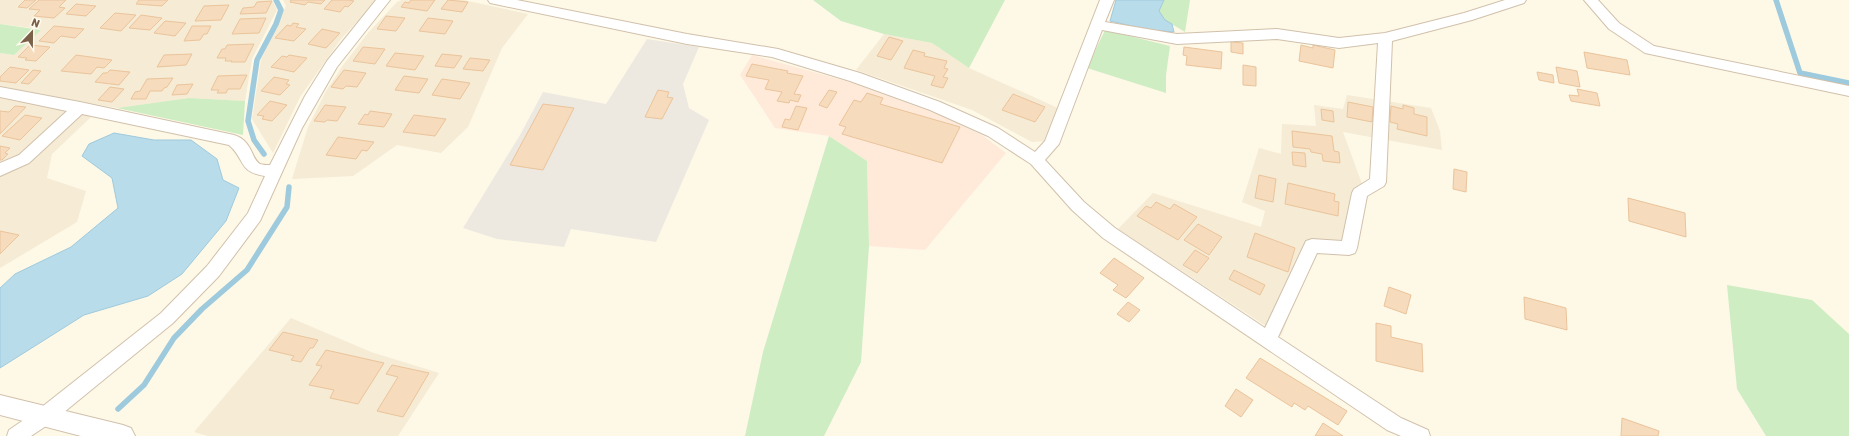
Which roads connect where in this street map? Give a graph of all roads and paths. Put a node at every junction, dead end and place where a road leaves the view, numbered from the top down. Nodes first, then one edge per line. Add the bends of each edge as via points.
1 (384, 0) edge
2 (495, 0) edge
3 (1107, 0) edge
4 (1519, 0) edge
5 (1591, 0) edge
6 (1097, 25) junction
7 (1386, 38) junction
8 (1849, 91) edge
9 (0, 92) edge
10 (80, 107) junction
11 (1036, 160) junction
12 (0, 170) edge
13 (276, 172) junction
14 (1268, 340) junction
15 (0, 405) edge
16 (46, 416) junction
17 (16, 436) edge
18 (123, 436) edge
19 (1421, 436) edge

1 - 13 street via 332,64 295,128
2 - 11 street via 687,39 773,52 855,77 935,106 993,132
3 - 6 street
4 - 7 street via 1467,17
5 - 8 street via 1614,26 1650,50
6 - 7 street via 1177,39 1276,34 1339,43
6 - 11 street via 1051,144
7 - 14 street via 1378,182 1360,193 1349,248 1312,246
9 - 10 street
10 - 12 street via 24,159
10 - 13 street via 234,141 245,151 248,162 256,169
11 - 14 street via 1078,206 1109,233
13 - 16 street via 254,217 213,271 167,318
14 - 19 street via 1394,424
15 - 16 street
16 - 17 street
16 - 18 street

